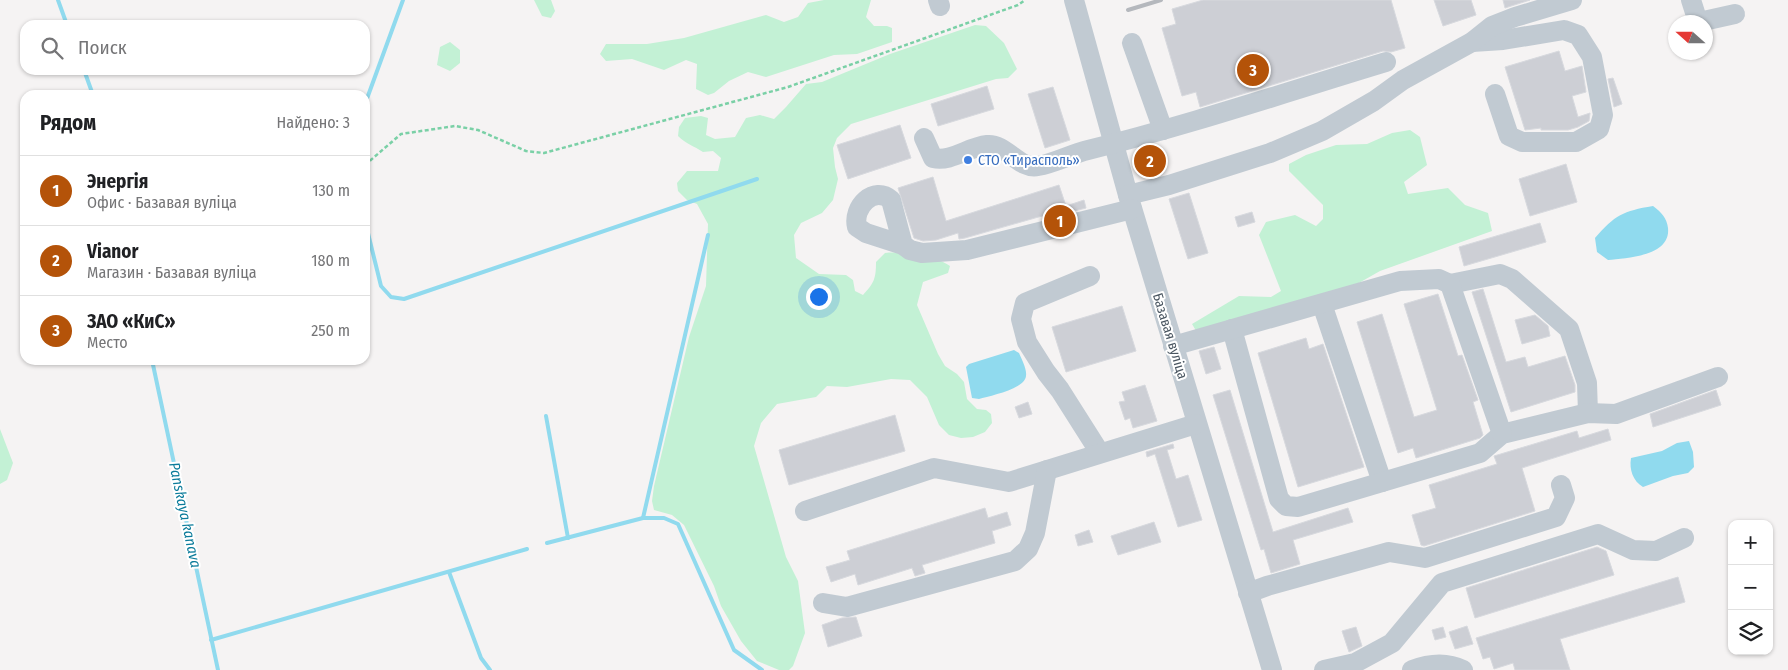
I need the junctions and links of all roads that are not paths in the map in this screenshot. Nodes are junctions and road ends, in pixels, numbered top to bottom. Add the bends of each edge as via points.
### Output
1 (1074, 0) edge
2 (1572, 0) edge
3 (1691, 0) edge
4 (1734, 14) dead end
5 (1696, 15) edge
6 (1713, 19) edge
7 (1472, 42) junction
8 (1132, 43) dead end
9 (1386, 62) dead end
10 (1495, 94) dead end
11 (1163, 130) junction
12 (924, 138) dead end
13 (1113, 144) junction
14 (1130, 202) junction
15 (903, 245) dead end
16 (1090, 276) dead end
17 (1450, 284) junction
18 (1322, 304) junction
19 (1232, 330) junction
20 (1173, 346) junction
21 (1718, 377) dead end
22 (1588, 413) junction
23 (1196, 424) junction
24 (1502, 434) junction
25 (1100, 453) junction
26 (1047, 470) junction
27 (1382, 482) junction
28 (1561, 485) dead end
29 (805, 511) dead end
30 (1684, 538) dead end
31 (1248, 593) junction
32 (823, 603) dead end
33 (1272, 670) edge
34 (1324, 670) edge
35 (1412, 670) edge
36 (1463, 670) edge

1 - 13 street, Базавая вуліца
2 - 7 street via 1492,26
3 - 5 street
4 - 6 street
7 - 10 street via 1564,30 1578,35 1592,56 1603,115 1598,129 1576,142 1522,142 1509,136
7 - 14 street via 1322,130 1270,153 1168,186
8 - 11 street
9 - 11 street
11 - 13 street
12 - 13 street via 933,158 942,159 987,145 996,146 1029,167
13 - 14 street, Базавая вуліца
14 - 15 street via 967,250 922,253
14 - 20 street, Базавая вуліца
16 - 25 street via 1025,303 1021,319 1026,342
17 - 18 street via 1438,279 1400,281
17 - 22 street via 1500,274 1512,279 1569,330 1587,383
17 - 24 street
18 - 19 street
18 - 27 street
19 - 20 street
19 - 27 street via 1279,498 1286,506 1298,508
20 - 23 street, Базавая вуліца
21 - 22 street via 1616,414
22 - 24 street
23 - 25 street
23 - 31 street, Базавая вуліца
24 - 27 street via 1480,453
25 - 26 street
26 - 29 street via 1009,482 934,468
26 - 32 street via 1036,533 1028,549 1014,561 847,606
28 - 31 street via 1565,498 1556,517 1425,558 1389,552
30 - 34 street via 1656,551 1634,550 1598,534 1442,583 1392,643 1355,663
31 - 33 street, Базавая вуліца
35 - 36 street via 1444,664

